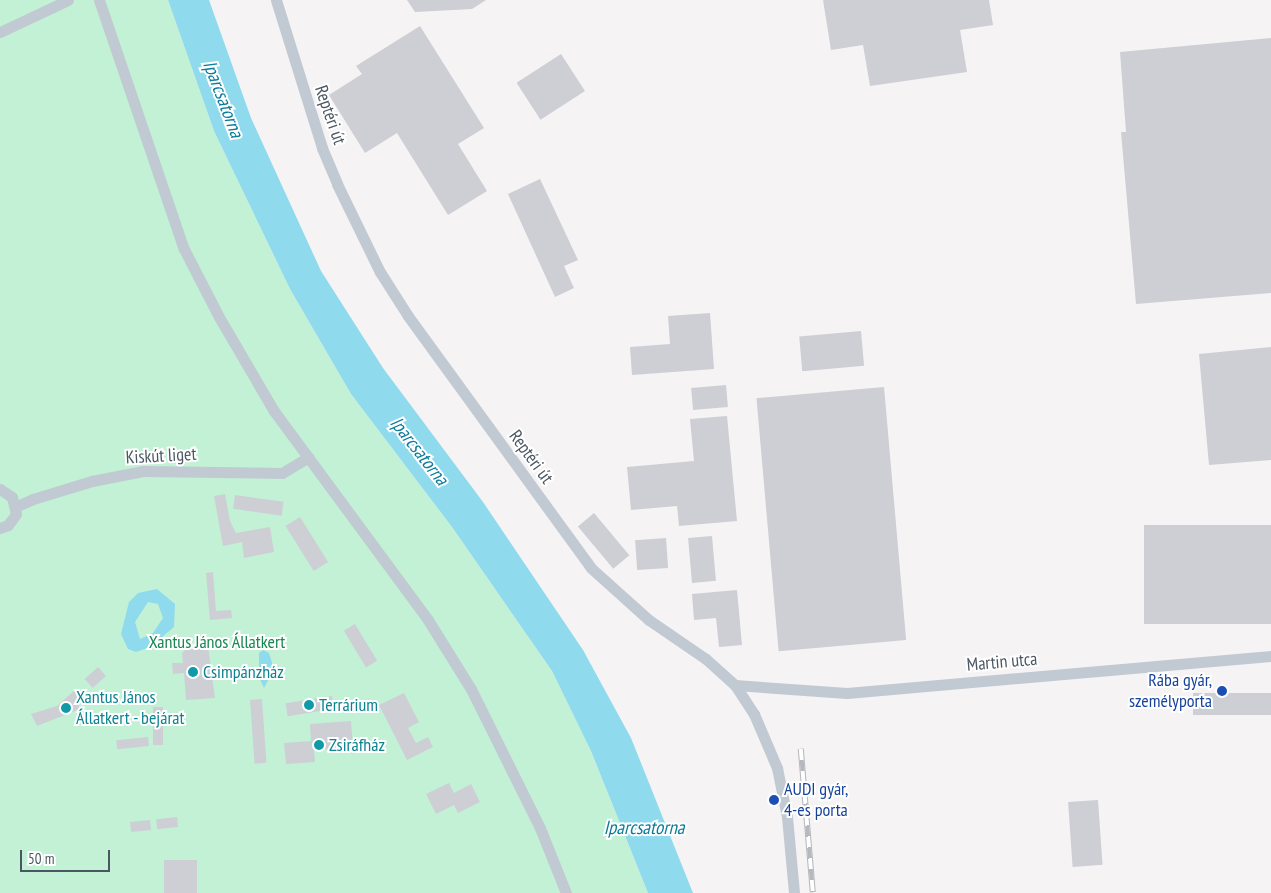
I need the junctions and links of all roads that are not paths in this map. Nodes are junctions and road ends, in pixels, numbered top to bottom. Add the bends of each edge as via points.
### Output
1 (68, 0) edge
2 (99, 0) edge
3 (276, 0) edge
4 (0, 32) edge
5 (309, 457) junction
6 (0, 489) edge
7 (15, 507) junction
8 (0, 528) edge
9 (1271, 656) edge
10 (735, 684) junction
11 (566, 893) edge
12 (794, 893) edge

1 - 4 street
2 - 5 street via 184,249 248,370
3 - 10 street, Reptéri út via 337,184 380,272 408,316 591,568 649,620 706,659
5 - 7 street, Kiskút liget via 282,473 143,471 92,481 33,498
5 - 11 street via 428,620 471,688 540,828
6 - 7 street via 12,496
7 - 8 street via 14,518
9 - 10 street, Martin utca via 847,692
10 - 12 street, Reptéri út via 754,714 777,768 787,817

